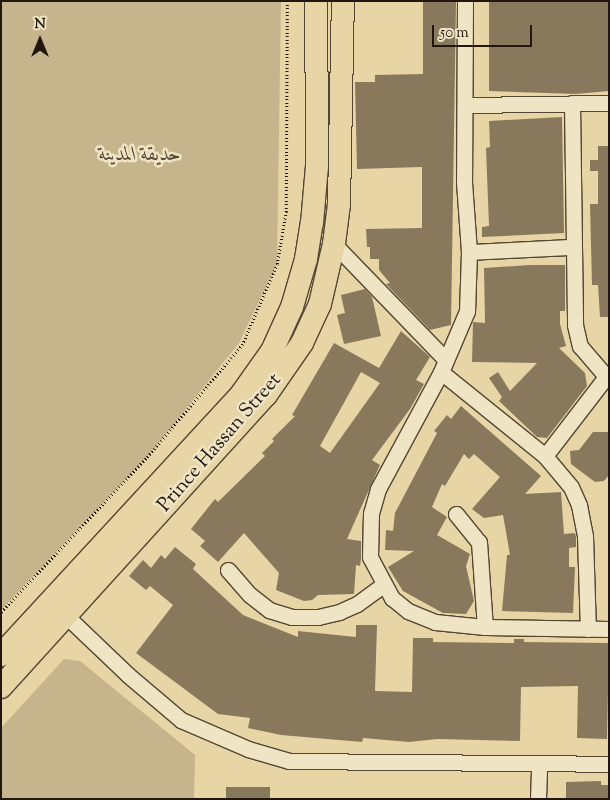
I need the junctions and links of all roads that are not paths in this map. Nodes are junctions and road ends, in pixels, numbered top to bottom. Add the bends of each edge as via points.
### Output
1 (316, 1) edge
2 (342, 1) edge
3 (465, 1) edge
4 (572, 103) junction
5 (609, 103) edge
6 (466, 105) junction
7 (334, 244) junction
8 (572, 247) junction
9 (469, 252) junction
10 (443, 365) junction
11 (607, 379) edge
12 (545, 456) junction
13 (456, 514) dead end
14 (228, 570) dead end
15 (383, 585) junction
16 (59, 609) junction
17 (485, 627) junction
18 (588, 629) junction
19 (609, 629) edge
20 (1, 655) edge
21 (1, 687) edge
22 (539, 764) junction
23 (609, 764) edge
24 (538, 799) edge

1 - 16 main road, Prince Hassan Street via 317,166 306,259 292,307 272,351 240,396
2 - 7 main road, Prince Hassan Street via 339,204
3 - 6 street
4 - 5 street
4 - 6 street
4 - 8 street
6 - 9 street via 464,182
7 - 10 street
7 - 16 main road, Prince Hassan Street via 320,304 302,343 266,395
8 - 9 street
8 - 11 street via 575,325 580,346
9 - 10 street via 467,311
10 - 12 street
10 - 15 street via 378,489 370,513 370,557
11 - 12 street
12 - 18 street via 571,487 579,505 585,536
13 - 17 street via 479,542
14 - 15 street via 250,595 269,610 292,617 318,617 338,612 357,604
15 - 17 street via 392,598 408,611 435,622
16 - 20 main road, Prince Hassan Street
16 - 21 main road, Prince Hassan Street
16 - 22 street via 128,675 182,720 248,749 289,761
17 - 18 street
18 - 19 street
22 - 23 street
22 - 24 street

